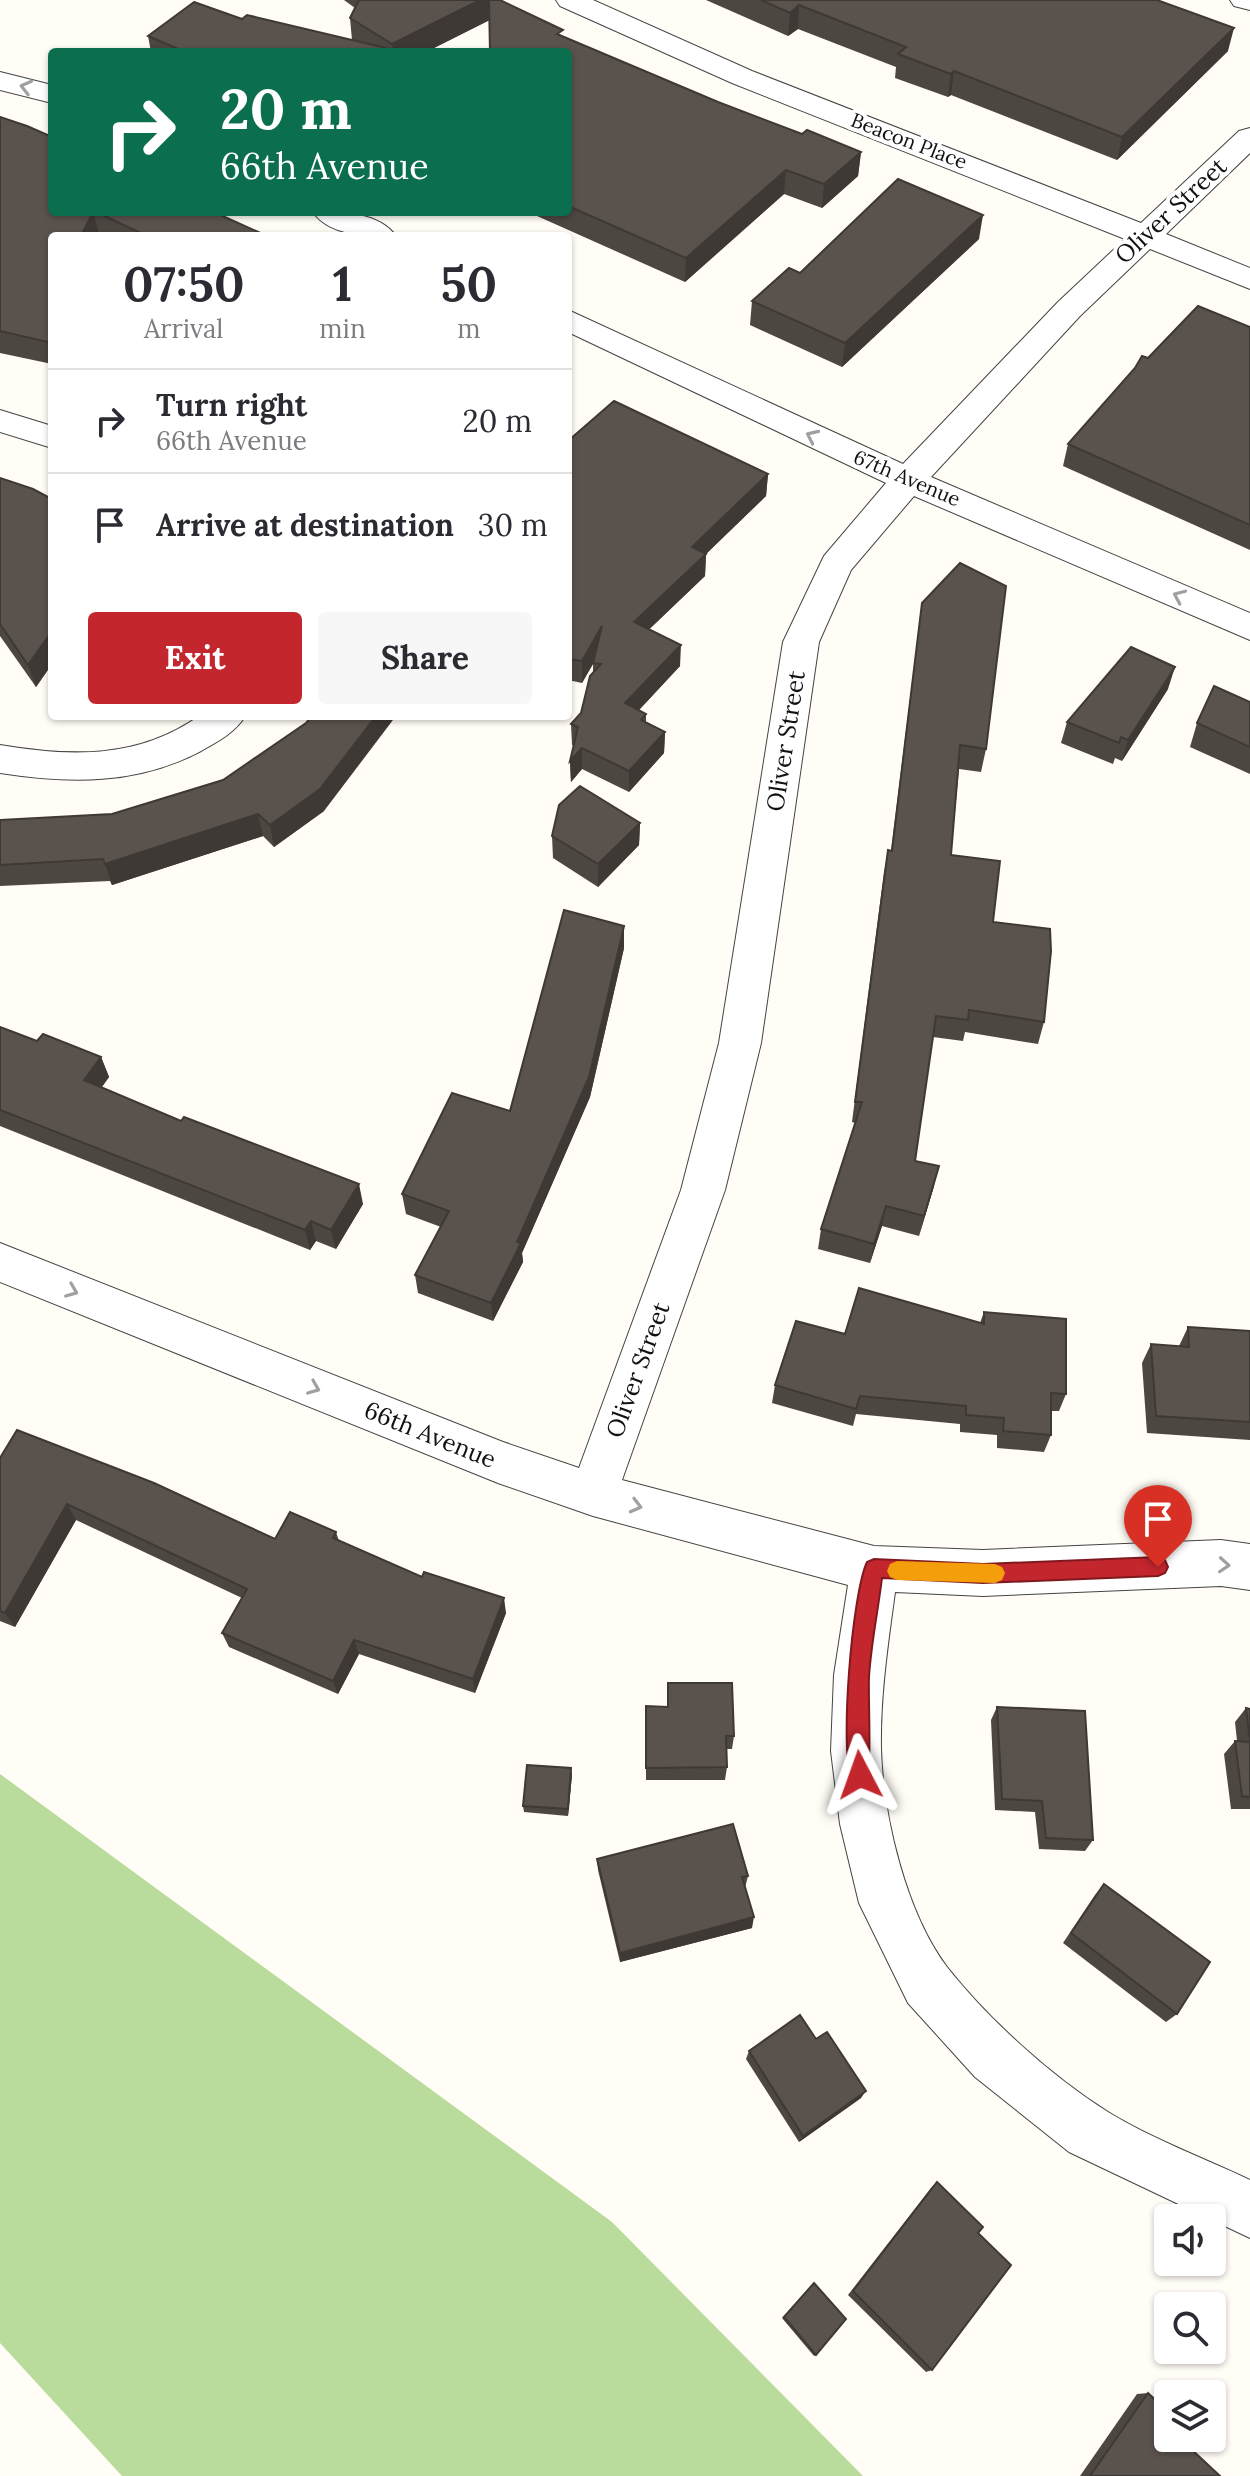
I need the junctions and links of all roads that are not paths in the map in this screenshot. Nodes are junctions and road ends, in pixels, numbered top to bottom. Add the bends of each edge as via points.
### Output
1 (570, 0) edge
2 (1244, 0) edge
3 (1250, 2) edge
4 (0, 81) edge
5 (48, 93) edge
6 (1250, 137) edge
7 (337, 216) edge
8 (371, 232) edge
9 (1142, 237) junction
10 (1250, 279) edge
11 (572, 322) edge
12 (0, 421) edge
13 (48, 436) edge
14 (908, 480) junction
15 (1250, 627) edge
16 (220, 720) edge
17 (0, 759) edge
18 (0, 1262) edge
19 (593, 1494) junction
20 (1250, 1567) edge
21 (874, 1569) junction
22 (1250, 2210) edge

1 - 9 street, Beacon Place via 742,77
2 - 3 street
5 -> 4 street
6 - 9 street, Oliver Street
7 - 8 street
9 - 10 street, Beacon Place
9 - 14 street, Oliver Street
14 -> 11 street, 67th Avenue
12 - 13 street
15 -> 14 street, 67th Avenue
14 - 19 street, Oliver Street via 836,565 801,642 737,1057 703,1190
16 - 17 street via 181,746 115,768
18 -> 19 street, 66th Avenue via 498,1462
19 -> 21 street, 66th Avenue
21 -> 20 street, 66th Avenue via 983,1573 1221,1563
21 - 22 street via 859,1675 856,1751 885,1903 927,1984 994,2058 1089,2132

